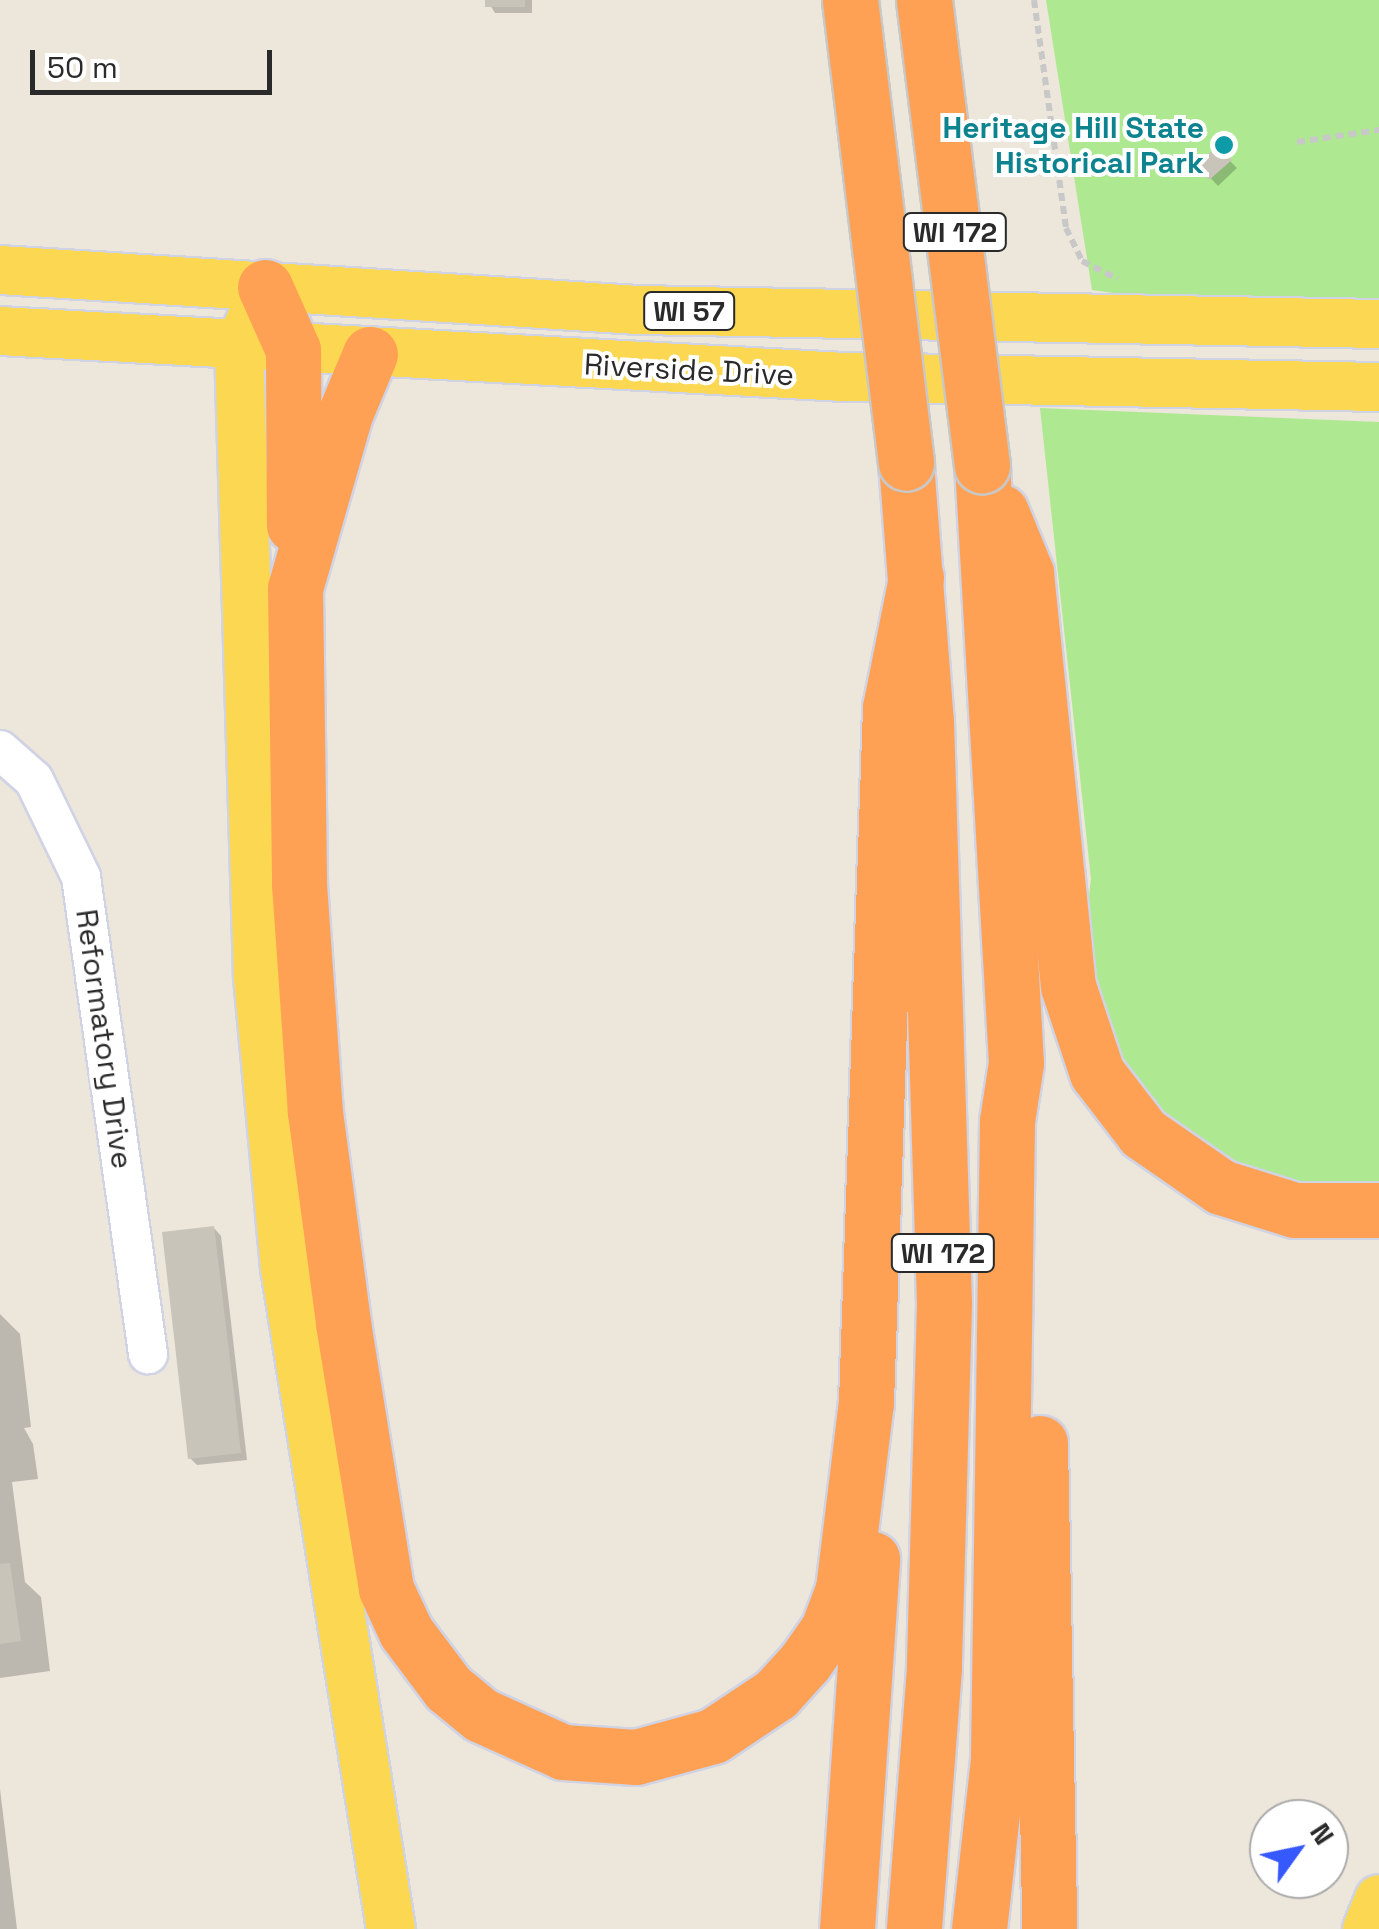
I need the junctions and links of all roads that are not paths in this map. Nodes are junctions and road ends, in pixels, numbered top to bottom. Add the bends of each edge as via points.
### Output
1 (850, 0) edge
2 (924, 0) edge
3 (0, 270) edge
4 (264, 287) junction
5 (1379, 324) edge
6 (0, 331) edge
7 (239, 346) junction
8 (293, 350) junction
9 (370, 354) junction
10 (1379, 387) edge
11 (982, 465) junction
12 (916, 578) junction
13 (295, 588) junction
14 (0, 750) edge
15 (1016, 1063) junction
16 (1379, 1210) edge
17 (148, 1354) dead end
18 (866, 1402) junction
19 (1379, 1899) edge
20 (391, 1929) edge
21 (847, 1929) edge
22 (914, 1929) edge
23 (979, 1929) edge
24 (1049, 1929) edge
25 (1367, 1929) edge

1 - 12 highway, WI 172, bridge
2 - 11 highway, WI 172, bridge
3 - 4 main road, Riverside Drive / WI 57
4 - 5 main road, Riverside Drive / WI 57 via 638,310
4 - 7 main road
4 - 8 highway
6 - 7 main road, Riverside Drive / WI 57
7 - 8 main road, Riverside Drive / WI 57
7 - 20 main road via 250,830 270,1128 307,1416
8 - 9 main road, Riverside Drive / WI 57
8 - 13 highway
9 - 10 main road, Riverside Drive / WI 57 via 845,377
9 - 13 highway via 344,414
11 - 15 highway, WI 172
11 - 16 highway via 1026,573 1068,986 1096,1074 1143,1133 1221,1187 1295,1210
12 - 18 highway via 890,708
12 - 22 highway, WI 172 via 944,1304 934,1668
13 - 18 highway via 298,884 315,1112 380,1557 394,1608 423,1660 480,1714 563,1752 636,1757 714,1736 776,1694 828,1629 843,1589
14 - 17 street, Reformatory Drive via 34,780 81,876
15 - 23 highway, WI 172 via 1008,1121 998,1759
15 - 24 highway via 1034,1125
18 - 21 highway via 875,1494
19 - 25 main road

